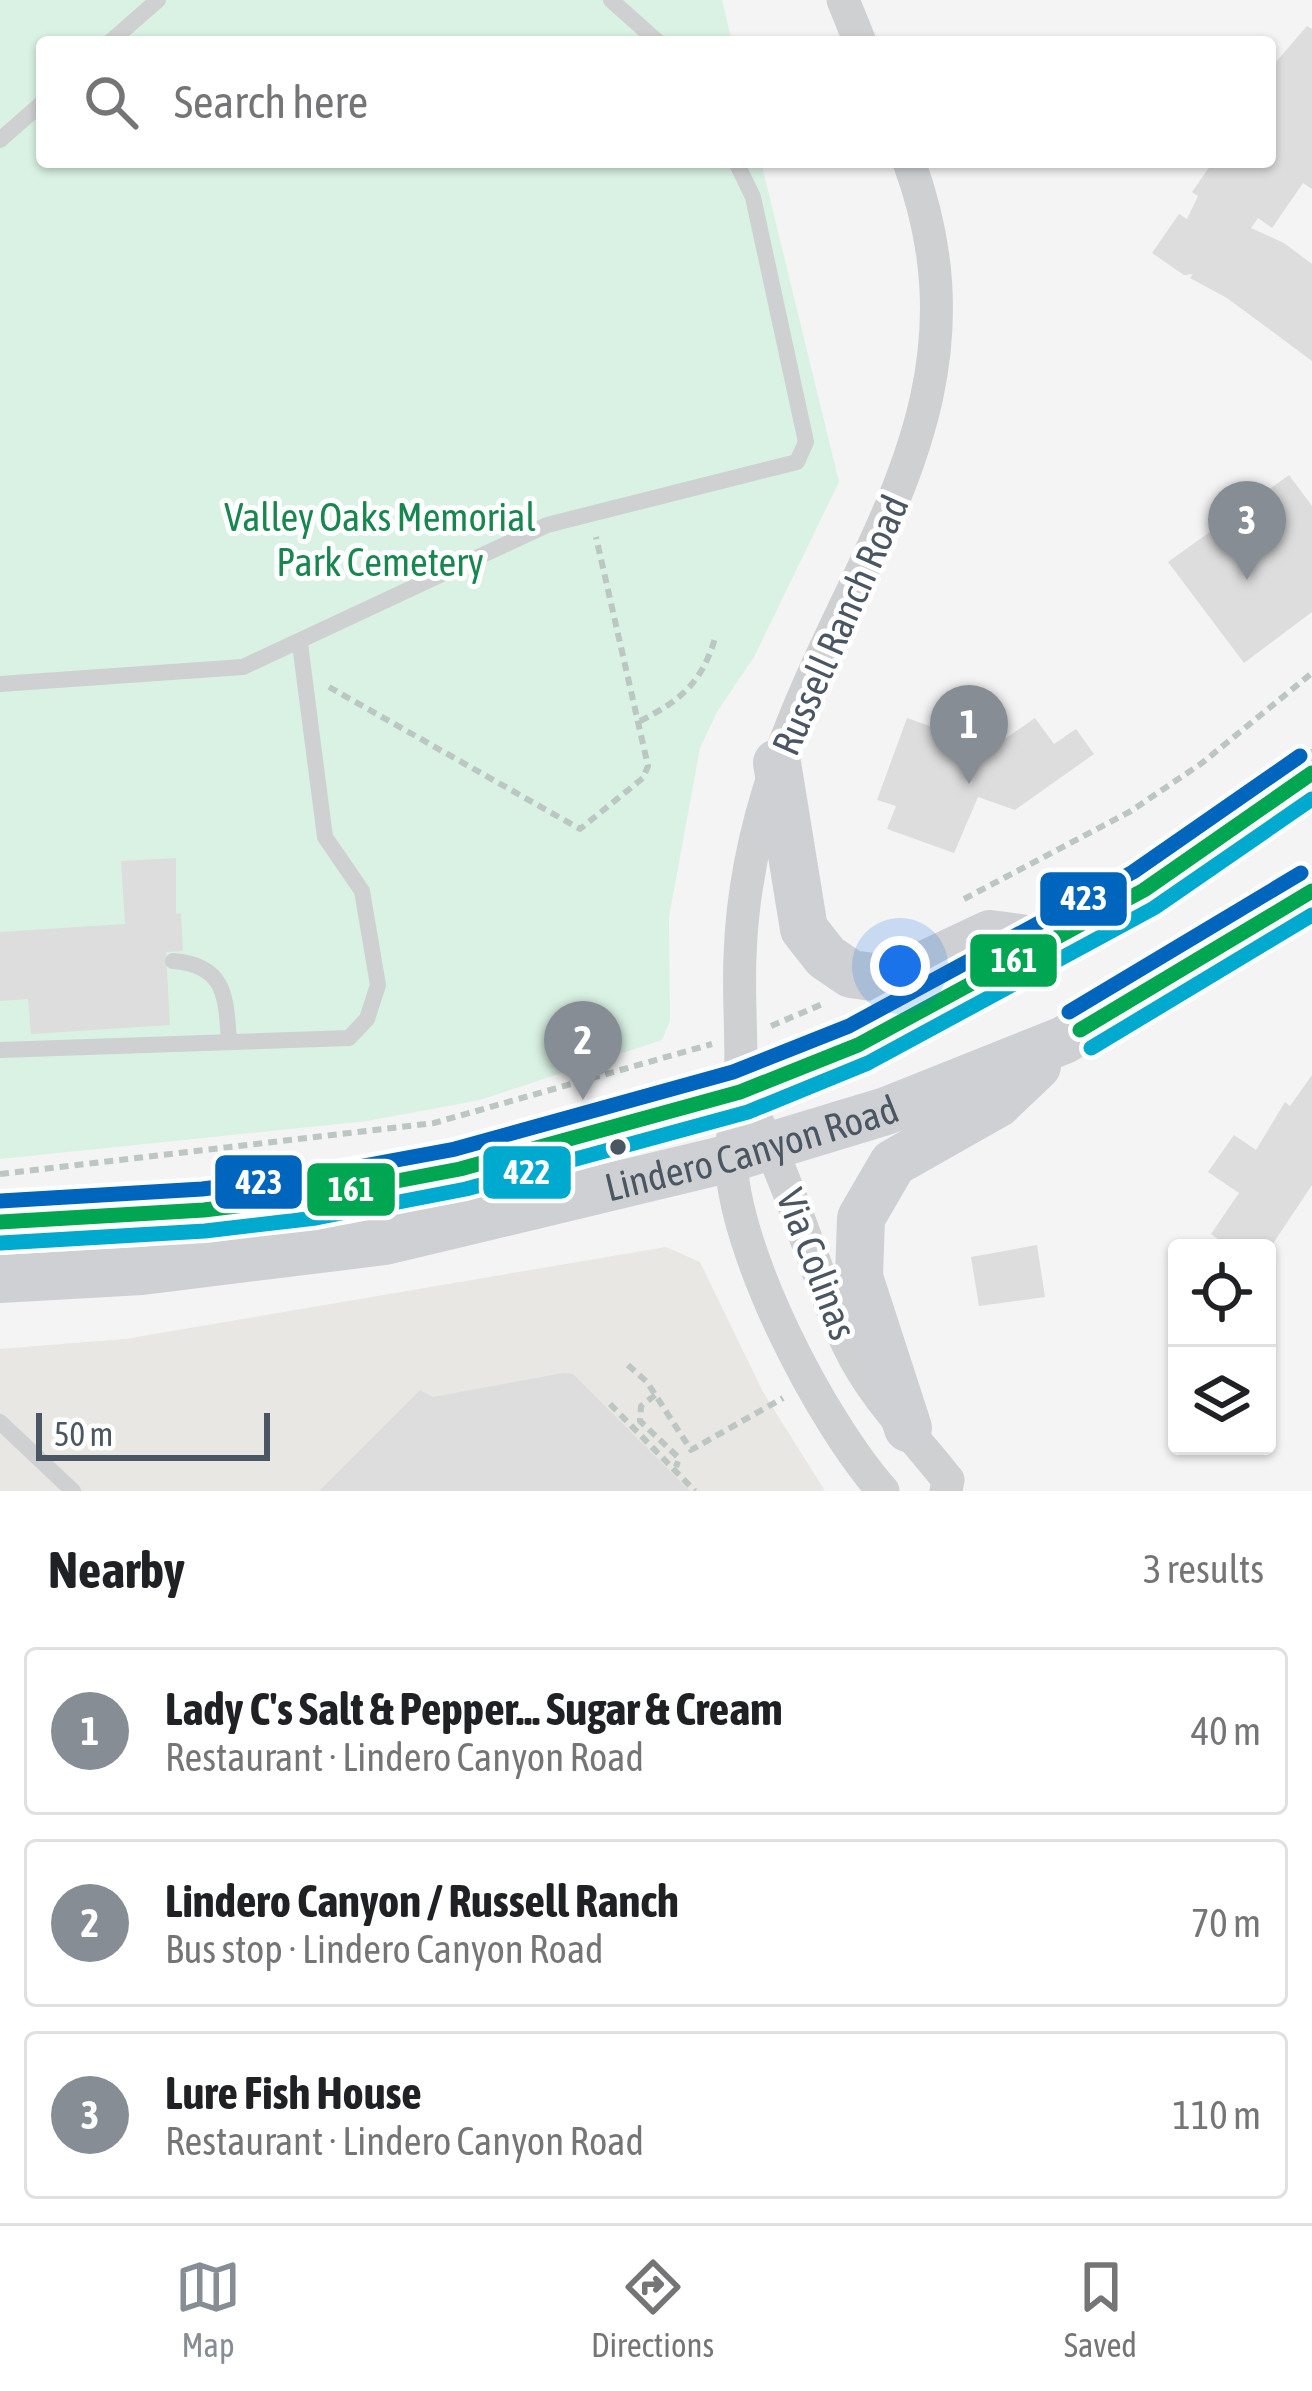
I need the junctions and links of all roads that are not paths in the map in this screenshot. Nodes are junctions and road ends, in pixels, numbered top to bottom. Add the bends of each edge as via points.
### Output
1 (158, 0) edge
2 (611, 0) edge
3 (843, 0) edge
4 (117, 36) edge
5 (651, 36) edge
6 (858, 36) edge
7 (36, 108) edge
8 (0, 140) edge
9 (739, 168) edge
10 (911, 168) edge
11 (300, 644) junction
12 (0, 684) edge
13 (777, 763) junction
14 (1312, 773) edge
15 (1312, 891) edge
16 (1049, 942) junction
17 (173, 962) dead end
18 (1064, 1040) junction
19 (229, 1042) junction
20 (0, 1050) edge
21 (740, 1092) junction
22 (752, 1150) junction
23 (0, 1222) edge
24 (0, 1279) edge
25 (0, 1422) edge
26 (908, 1428) junction
27 (73, 1491) edge
28 (883, 1491) edge
29 (946, 1491) edge

1 - 4 lane
2 - 5 lane
3 - 6 street
7 - 8 lane
9 - 11 lane via 753,196 806,442 796,462 547,525 395,591
10 - 13 street, Russell Ranch Road via 935,259 931,387 903,488
11 - 12 lane via 243,667
11 - 19 lane via 325,837 362,891 378,985 367,1019 349,1038
13 - 16 main road via 804,928 851,974 908,973 991,934
13 - 21 street, Russell Ranch Road via 746,883
14 - 16 main road, Lindero Canyon Road via 1144,890
15 - 18 main road, Lindero Canyon Road
16 - 21 main road, Lindero Canyon Road via 858,1045
17 - 19 lane via 214,973 226,993
18 - 22 main road, Lindero Canyon Road via 886,1111
18 - 26 main road via 997,1104 893,1163 861,1218 859,1277
19 - 20 lane
21 - 22 street, Via Colinas
21 - 23 main road, Lindero Canyon Road via 460,1169 312,1197
22 - 24 main road, Lindero Canyon Road via 386,1240 142,1271
22 - 26 street, Via Colinas via 851,1352 888,1413
22 - 28 street, Via Colinas via 776,1318 813,1390
25 - 27 lane
26 - 29 street, Via Colinas via 948,1480

